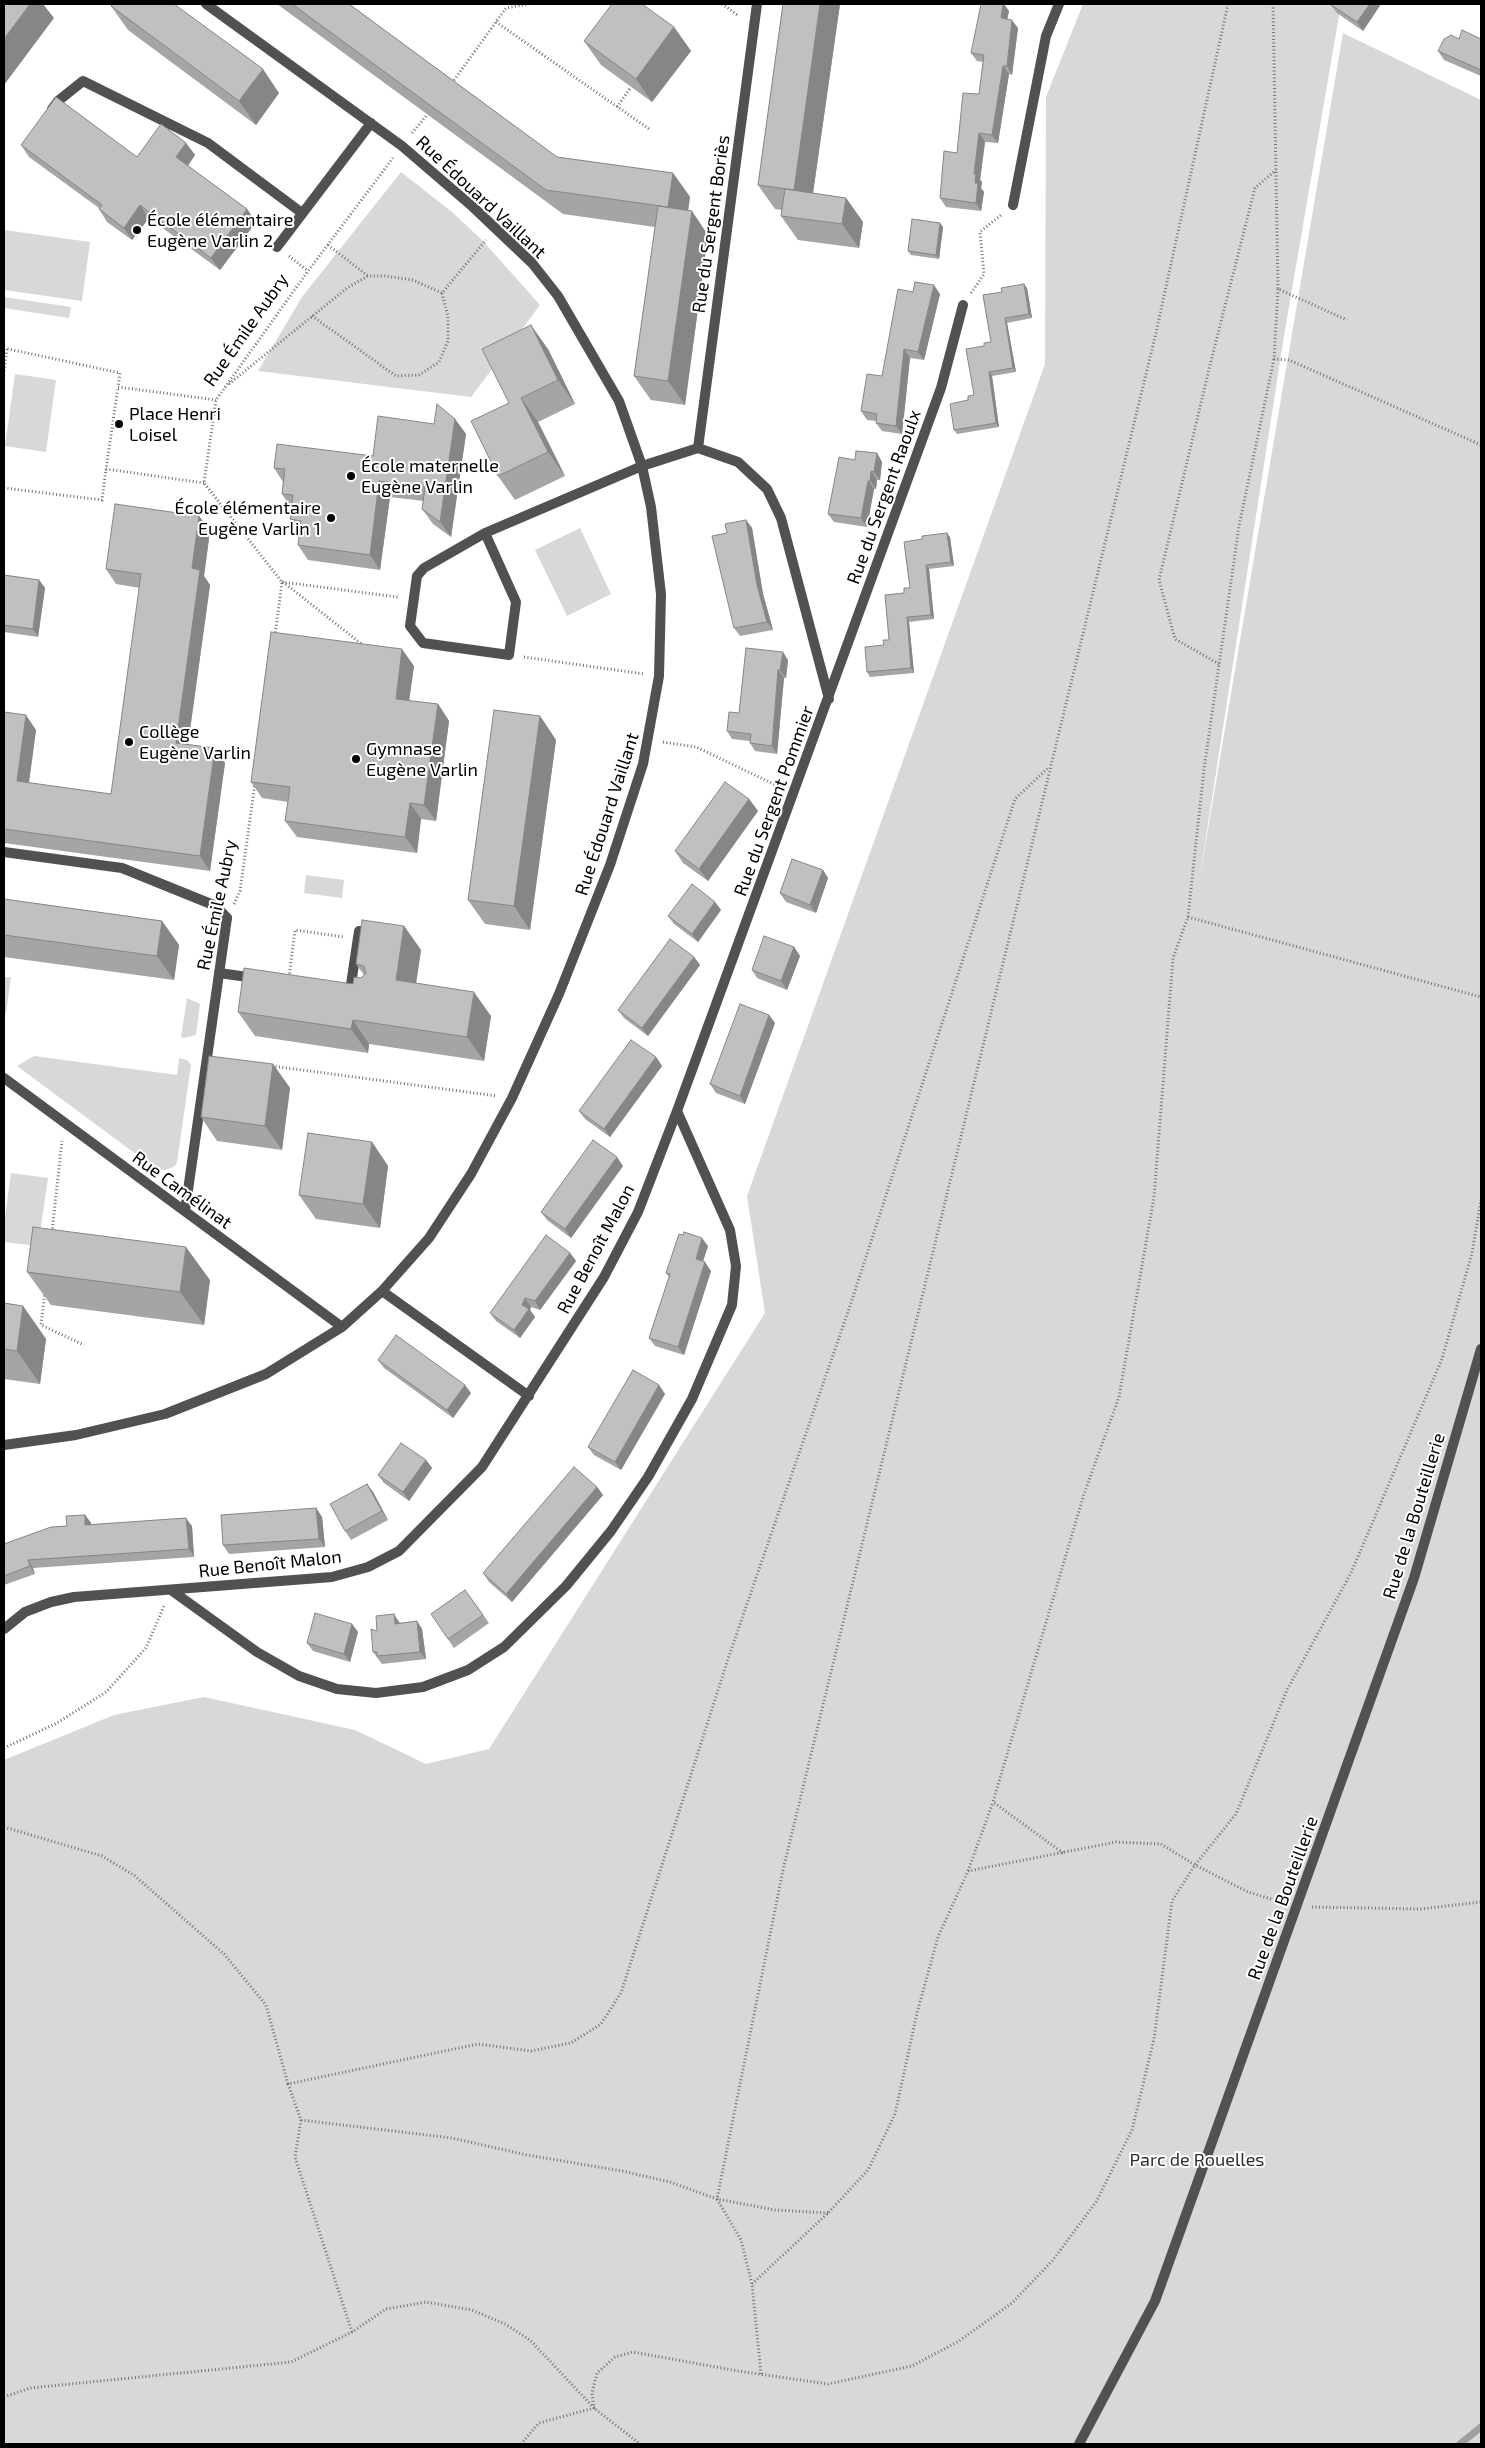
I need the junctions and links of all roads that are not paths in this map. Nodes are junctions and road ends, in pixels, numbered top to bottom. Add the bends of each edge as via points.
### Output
1 (206, 4) edge
2 (757, 4) edge
3 (1059, 4) edge
4 (48, 115) edge
5 (371, 123) junction
6 (1013, 205) road end
7 (302, 213) junction
8 (277, 246) road end
9 (963, 305) road end
10 (698, 448) junction
11 (642, 466) junction
12 (485, 533) junction
13 (828, 699) junction
14 (4, 852) edge
15 (384, 934) edge
16 (219, 973) junction
17 (288, 982) edge
18 (350, 991) edge
19 (4, 1078) edge
20 (677, 1111) junction
21 (185, 1212) junction
22 (382, 1291) junction
23 (342, 1327) junction
24 (1481, 1349) edge
25 (529, 1396) junction
26 (4, 1445) edge
27 (171, 1590) junction
28 (4, 1629) edge
29 (1079, 2444) edge

1 - 5 street, Rue Édouard Vaillant
2 - 10 street, Rue du Sergent Boriès
3 - 6 street via 1046,36
4 - 7 street via 58,101 83,81 208,143
5 - 7 street, Rue Émile Aubry
5 - 11 street, Rue Édouard Vaillant via 402,146 532,263 558,296 619,401
7 - 8 street, Rue Émile Aubry
9 - 13 street, Rue du Sergent Raoulx via 941,388
10 - 11 street
10 - 13 street, Rue du Sergent Pommier via 738,462 767,489 780,518
11 - 12 street
11 - 22 street, Rue Édouard Vaillant via 651,507 661,594 659,676 650,740 610,865 559,994 512,1098 471,1174 429,1238
12 - 12 street via 516,602 509,655 423,643 410,626 417,576 424,568
13 - 20 street, Rue du Sergent Pommier
14 - 16 street, Rue Émile Aubry via 122,868 216,906 227,918
15 - 18 street via 359,931
16 - 17 street
16 - 21 street, Rue Émile Aubry
19 - 21 street, Rue Camélinat
20 - 25 street, Rue Benoît Malon via 638,1212 604,1276
20 - 27 street via 730,1230 736,1266 732,1305 692,1398 648,1477 611,1531 566,1586 504,1647 468,1670 423,1687 376,1693 337,1689 299,1676 257,1652
21 - 23 street, Rue Camélinat
22 - 23 street, Rue Édouard Vaillant
22 - 25 street
23 - 26 street, Rue Édouard Vaillant via 266,1374 165,1414 76,1435
24 - 29 street, Rue de la Bouteillerie via 1414,1578 1155,2301
25 - 27 street, Rue Benoît Malon via 482,1467 400,1552 368,1567 332,1577
27 - 28 street, Rue Benoît Malon via 74,1597 51,1602 25,1612

